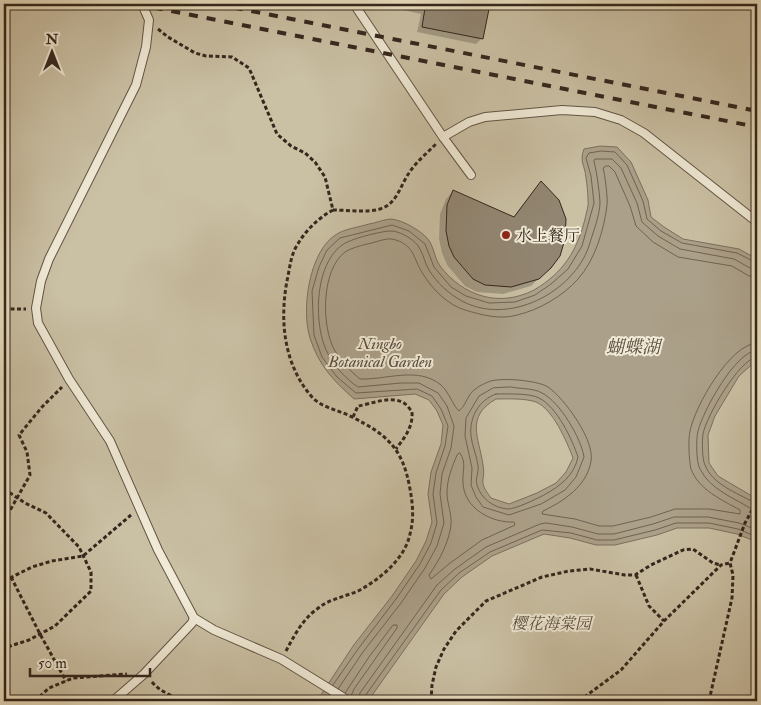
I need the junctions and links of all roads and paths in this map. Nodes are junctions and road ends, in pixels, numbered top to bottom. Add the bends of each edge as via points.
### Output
1 (142, 4) edge
2 (354, 4) edge
3 (149, 20) junction
4 (443, 137) junction
5 (471, 175) dead end
6 (333, 210) junction
7 (757, 222) edge
8 (36, 308) junction
9 (4, 309) edge
10 (69, 379) junction
11 (352, 417) junction
12 (396, 449) junction
13 (4, 489) edge
14 (18, 499) junction
15 (757, 501) edge
16 (140, 507) junction
17 (4, 521) edge
18 (83, 556) junction
19 (730, 563) junction
20 (721, 565) junction
21 (636, 575) junction
22 (11, 577) junction
23 (4, 581) edge
24 (194, 618) junction
25 (664, 621) junction
26 (40, 634) junction
27 (4, 648) edge
28 (281, 659) junction
29 (144, 674) junction
30 (66, 681) junction
31 (36, 701) edge
32 (113, 701) edge
33 (186, 701) edge
34 (349, 701) edge
35 (431, 701) edge
36 (579, 701) edge
37 (709, 701) edge

1 - 3 lane
2 - 4 lane
3 - 6 path via 168,37 195,53 232,57 249,68 277,134 305,153 325,177
3 - 8 lane via 136,85 49,259
4 - 5 lane
4 - 6 path via 409,173 397,196 386,207 378,210
4 - 7 lane via 485,117 562,110 595,112 621,120 644,133
6 - 11 path via 321,217 295,248 283,303 283,329 295,370 314,399
8 - 9 path
8 - 10 lane via 38,323
10 - 14 path via 19,434 28,452 30,475
10 - 16 lane via 110,441
11 - 12 path via 378,431
11 - 12 path via 358,406 393,400 404,403 413,418 408,433
12 - 28 path via 408,475 413,504 410,537 404,551 375,581 357,592 328,601 316,610 302,623
13 - 14 path
14 - 17 path
14 - 18 path via 46,513 79,547
15 - 19 path
16 - 18 path
16 - 24 lane via 158,550
18 - 22 path via 52,561
18 - 26 path via 92,572 91,591 55,626
19 - 20 path
19 - 37 path via 732,598
20 - 21 path via 693,549 683,550
20 - 25 path
21 - 25 path via 649,606
21 - 35 path via 590,569 569,572 542,577 486,601 456,631 444,649 436,667
22 - 23 path
22 - 26 path
24 - 28 lane
24 - 29 lane
25 - 36 path via 621,670
26 - 27 path
26 - 30 path
28 - 34 lane
29 - 30 path
29 - 32 lane
29 - 33 path via 156,687
30 - 31 path via 49,688

